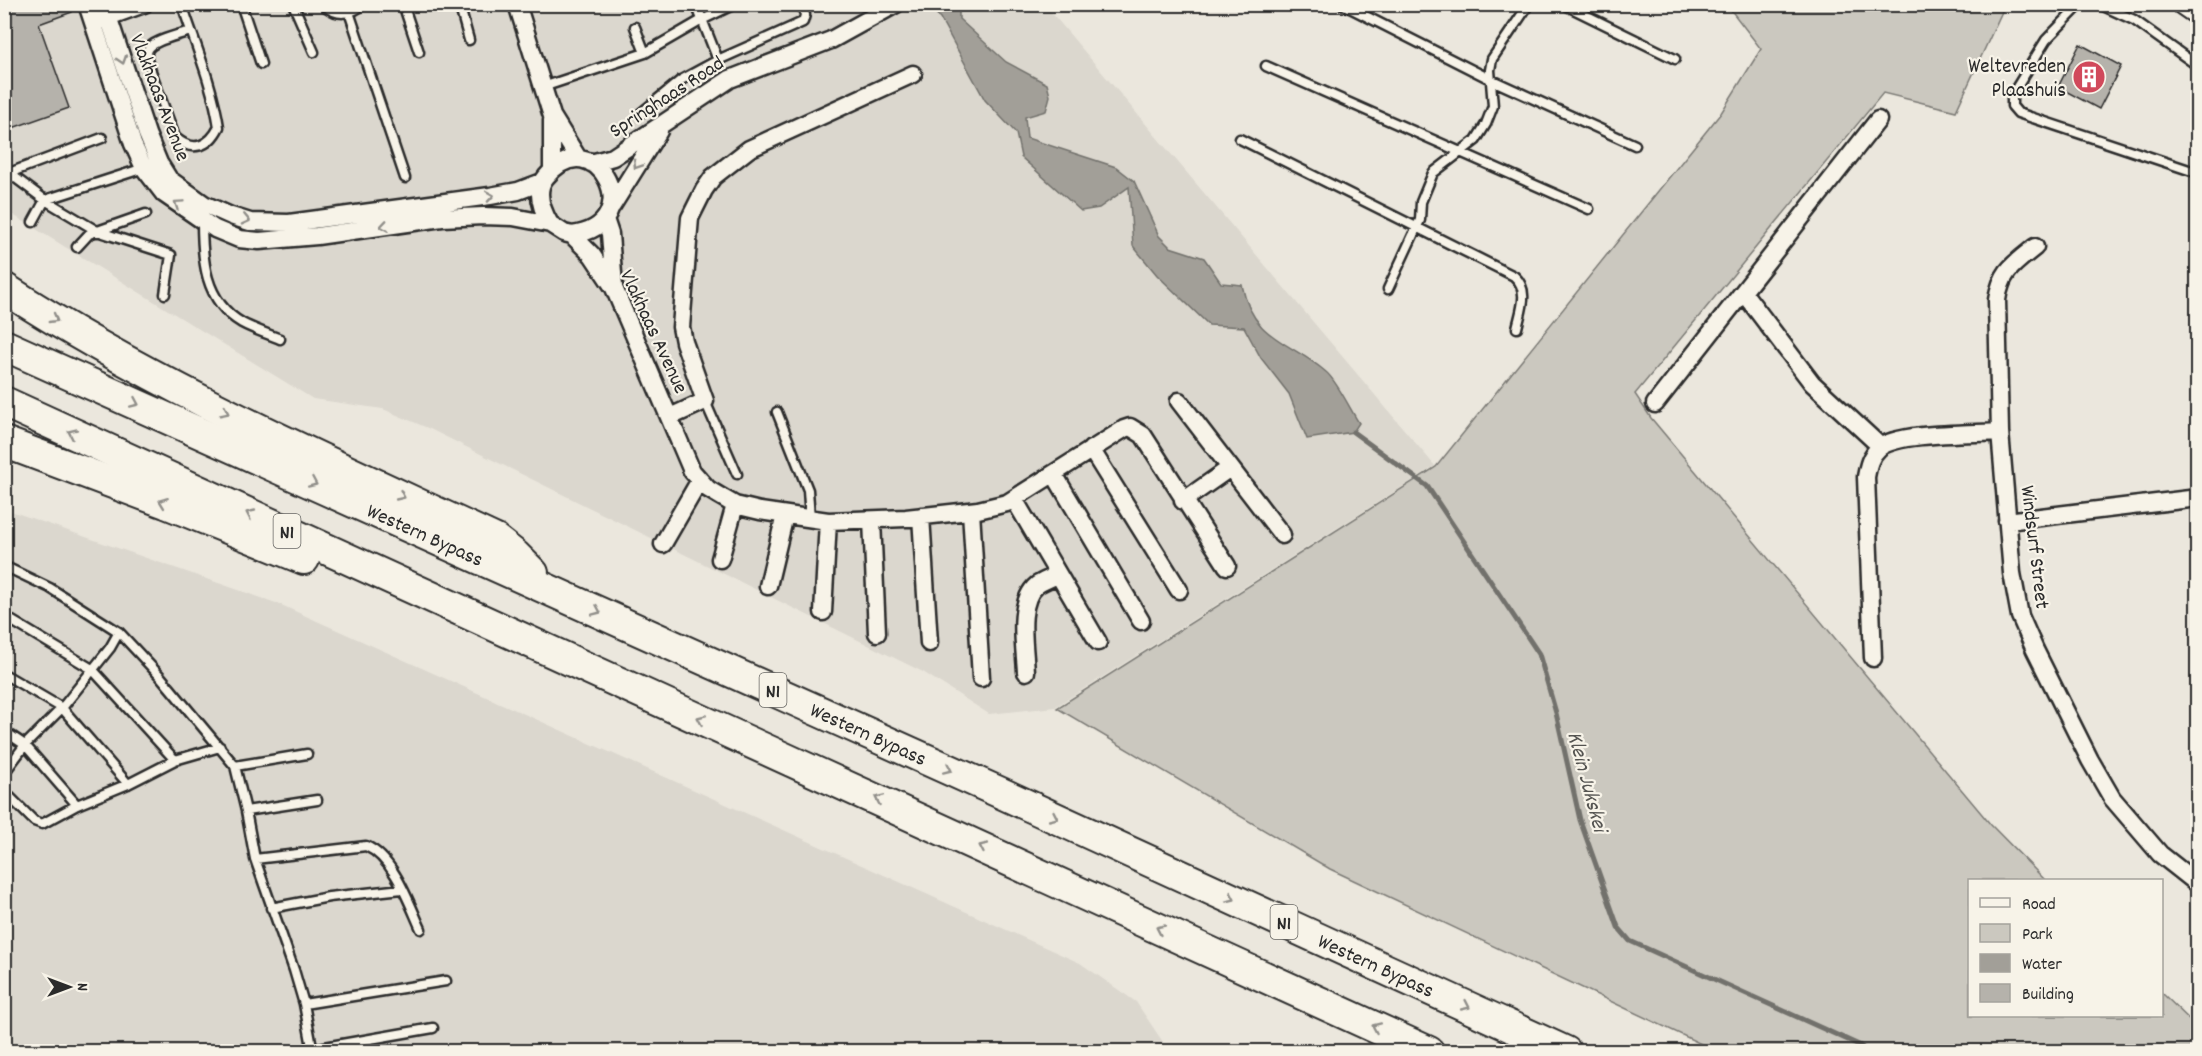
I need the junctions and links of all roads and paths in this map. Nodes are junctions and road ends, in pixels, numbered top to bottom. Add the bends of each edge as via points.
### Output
1 (87, 4) edge
2 (144, 4) edge
3 (182, 4) edge
4 (241, 4) edge
5 (293, 4) edge
6 (329, 4) edge
7 (403, 4) edge
8 (459, 4) edge
9 (518, 4) edge
10 (696, 4) edge
11 (735, 4) edge
12 (802, 4) edge
13 (896, 4) edge
14 (1342, 4) edge
15 (1529, 4) edge
16 (1563, 4) edge
17 (2081, 4) edge
18 (2099, 4) edge
19 (2182, 4) edge
20 (352, 7) edge
21 (102, 15) edge
22 (2198, 15) edge
23 (702, 20) junction
24 (635, 27) dead end
25 (191, 31) junction
26 (469, 40) dead end
27 (314, 52) dead end
28 (419, 52) dead end
29 (645, 53) junction
30 (1675, 59) dead end
31 (718, 60) junction
32 (261, 64) dead end
33 (1266, 66) dead end
34 (2198, 66) edge
35 (913, 74) dead end
36 (1492, 80) junction
37 (543, 87) junction
38 (640, 113) dead end
39 (552, 116) junction
40 (1878, 120) dead end
41 (665, 123) junction
42 (102, 138) dead end
43 (1240, 139) dead end
44 (1635, 145) dead end
45 (1460, 151) junction
46 (584, 160) junction
47 (144, 168) junction
48 (7, 172) edge
49 (2198, 173) edge
50 (547, 175) junction
51 (405, 178) dead end
52 (4, 182) edge
53 (45, 200) junction
54 (1589, 209) dead end
55 (608, 213) junction
56 (146, 214) dead end
57 (207, 214) junction
58 (33, 222) dead end
59 (550, 224) junction
60 (1417, 227) junction
61 (98, 231) junction
62 (572, 235) junction
63 (77, 247) dead end
64 (2035, 247) dead end
65 (4, 288) edge
66 (614, 288) junction
67 (1388, 289) dead end
68 (1743, 292) junction
69 (165, 294) dead end
70 (1517, 328) dead end
71 (280, 339) dead end
72 (4, 345) edge
73 (705, 401) junction
74 (1179, 401) dead end
75 (4, 402) edge
76 (1656, 404) dead end
77 (777, 412) dead end
78 (670, 417) junction
79 (2000, 432) junction
80 (4, 442) edge
81 (1880, 446) junction
82 (1091, 449) junction
83 (1230, 468) junction
84 (737, 474) dead end
85 (1054, 474) junction
86 (699, 480) junction
87 (2198, 498) edge
88 (1014, 499) junction
89 (1183, 501) junction
90 (735, 505) junction
91 (971, 511) junction
92 (785, 515) junction
93 (921, 516) junction
94 (810, 519) junction
95 (872, 520) junction
96 (828, 521) junction
97 (2007, 521) junction
98 (1282, 535) dead end
99 (663, 544) dead end
100 (720, 559) dead end
101 (4, 566) edge
102 (1227, 566) dead end
103 (1059, 574) junction
104 (768, 586) dead end
105 (544, 587) junction
106 (1179, 590) dead end
107 (823, 612) dead end
108 (4, 616) edge
109 (1141, 621) dead end
110 (119, 632) junction
111 (877, 633) dead end
112 (1098, 642) dead end
113 (929, 644) dead end
114 (1874, 658) dead end
115 (570, 660) junction
116 (92, 669) junction
117 (1026, 672) dead end
118 (4, 674) edge
119 (981, 678) dead end
120 (62, 708) junction
121 (4, 731) edge
122 (25, 745) junction
123 (220, 747) junction
124 (307, 754) dead end
125 (175, 760) junction
126 (235, 766) junction
127 (4, 773) edge
128 (128, 784) junction
129 (4, 791) edge
130 (317, 800) dead end
131 (76, 805) junction
132 (246, 811) junction
133 (255, 859) junction
134 (2198, 884) edge
135 (402, 889) junction
136 (271, 908) junction
137 (421, 929) dead end
138 (446, 981) dead end
139 (304, 1004) junction
140 (433, 1028) dead end
141 (313, 1050) edge
142 (1429, 1052) edge
143 (1566, 1052) edge

1 - 21 street, Vlakhaas Avenue
2 - 21 street
3 - 25 lane
4 - 32 lane
5 - 27 lane
6 - 20 street via 339,9
7 - 28 lane
8 - 26 lane
9 - 37 street
10 - 23 lane
11 - 23 lane
12 - 31 lane via 803,22
13 - 41 street, Springhaas Road via 831,40 730,79
14 - 36 lane
15 - 36 lane via 1492,59
16 - 30 lane
17 - 49 lane via 2046,40 2012,95 2012,106 2018,113
18 - 34 lane via 2134,20
19 - 22 street
20 - 51 lane
21 - 47 street, Vlakhaas Avenue via 133,144
21 -> 57 street, Vlakhaas Avenue via 159,163 169,179
23 - 29 lane
23 - 31 lane
24 - 29 lane
25 - 25 lane via 219,127 210,141 189,147 175,137 146,53 156,43
29 - 37 lane
31 - 38 lane via 681,80
33 - 45 lane
35 - 73 street via 749,149 713,177 704,190 690,218 681,327
36 - 44 lane
36 - 45 lane via 1493,106 1486,124 1476,140
37 - 39 street
39 - 46 street
39 - 50 street
40 - 68 street
41 - 46 street, Springhaas Road via 613,157
41 -> 55 street
42 - 48 lane
43 - 60 lane
45 - 54 lane
45 - 60 lane via 1433,172 1421,202
46 - 50 street via 564,160
46 - 55 street via 602,170 609,181 612,194
47 - 53 lane
57 -> 47 street, Vlakhaas Avenue via 164,194
48 - 52 lane
48 - 53 lane
57 -> 50 street, Vlakhaas Avenue via 278,223 499,195 518,191
50 - 59 street via 541,204
53 - 58 lane
53 - 61 lane
55 - 62 street via 596,228
55 - 66 street
56 - 61 lane
59 -> 57 street, Vlakhaas Avenue via 513,217 467,216 260,242 215,229
57 - 71 lane via 204,261 211,291 242,323
59 - 62 street, Vlakhaas Avenue
60 - 67 lane
60 - 70 lane via 1520,281 1524,298
61 - 63 lane via 89,234
61 - 69 lane via 171,255
62 - 66 street, Vlakhaas Avenue via 592,255
64 - 79 street, Windsurf Street via 2007,269 1999,286
65 -> 105 highway via 154,377 496,540
66 - 78 street, Vlakhaas Avenue
68 - 76 street
68 - 81 street via 1812,383
72 -> 105 highway, Western Bypass / N1
73 - 78 street
73 - 84 lane
74 - 83 street
115 -> 75 highway, N1
77 - 94 lane via 808,490
78 - 86 street, Vlakhaas Avenue
79 - 81 street via 1904,438
79 - 97 street, Windsurf Street
115 -> 80 highway
81 - 114 street via 1868,464 1866,477
82 - 85 street, Vlakhaas Avenue
82 - 89 street, Vlakhaas Avenue via 1124,429 1134,428 1143,435
82 - 106 street
83 - 89 street
83 - 98 street
85 - 88 street, Vlakhaas Avenue
85 - 109 street
86 - 90 street, Vlakhaas Avenue
86 - 99 street
87 - 97 street
88 - 91 street, Vlakhaas Avenue
88 - 103 street
89 - 102 street
90 - 92 street, Vlakhaas Avenue
90 - 100 street
91 - 93 street, Vlakhaas Avenue
91 - 119 street
92 - 94 street, Vlakhaas Avenue
92 - 104 street
93 - 95 street, Vlakhaas Avenue
93 - 113 street
94 - 96 street, Vlakhaas Avenue
95 - 96 street, Vlakhaas Avenue
95 - 111 street
96 - 107 street
97 - 134 street, Windsurf Street via 2020,616 2090,760 2112,798 2160,854
101 - 110 lane via 50,588
103 - 112 street
103 - 117 street via 1036,586 1026,601
105 -> 143 highway, Western Bypass / N1
108 - 116 lane
110 - 116 lane
110 - 123 lane
142 -> 115 highway, N1
116 - 120 lane
116 - 125 lane
118 - 120 lane
120 - 122 lane
120 - 128 lane
121 - 122 lane
122 - 127 lane
122 - 131 lane
123 - 125 lane
123 - 126 lane
124 - 126 lane
125 - 128 lane
126 - 132 lane
128 - 131 lane
129 - 131 lane via 39,824
130 - 132 lane
132 - 133 lane
133 - 135 lane via 363,846 386,861
133 - 136 lane
135 - 136 lane
135 - 137 lane
136 - 139 lane
138 - 139 lane
139 - 141 lane
140 - 141 lane

